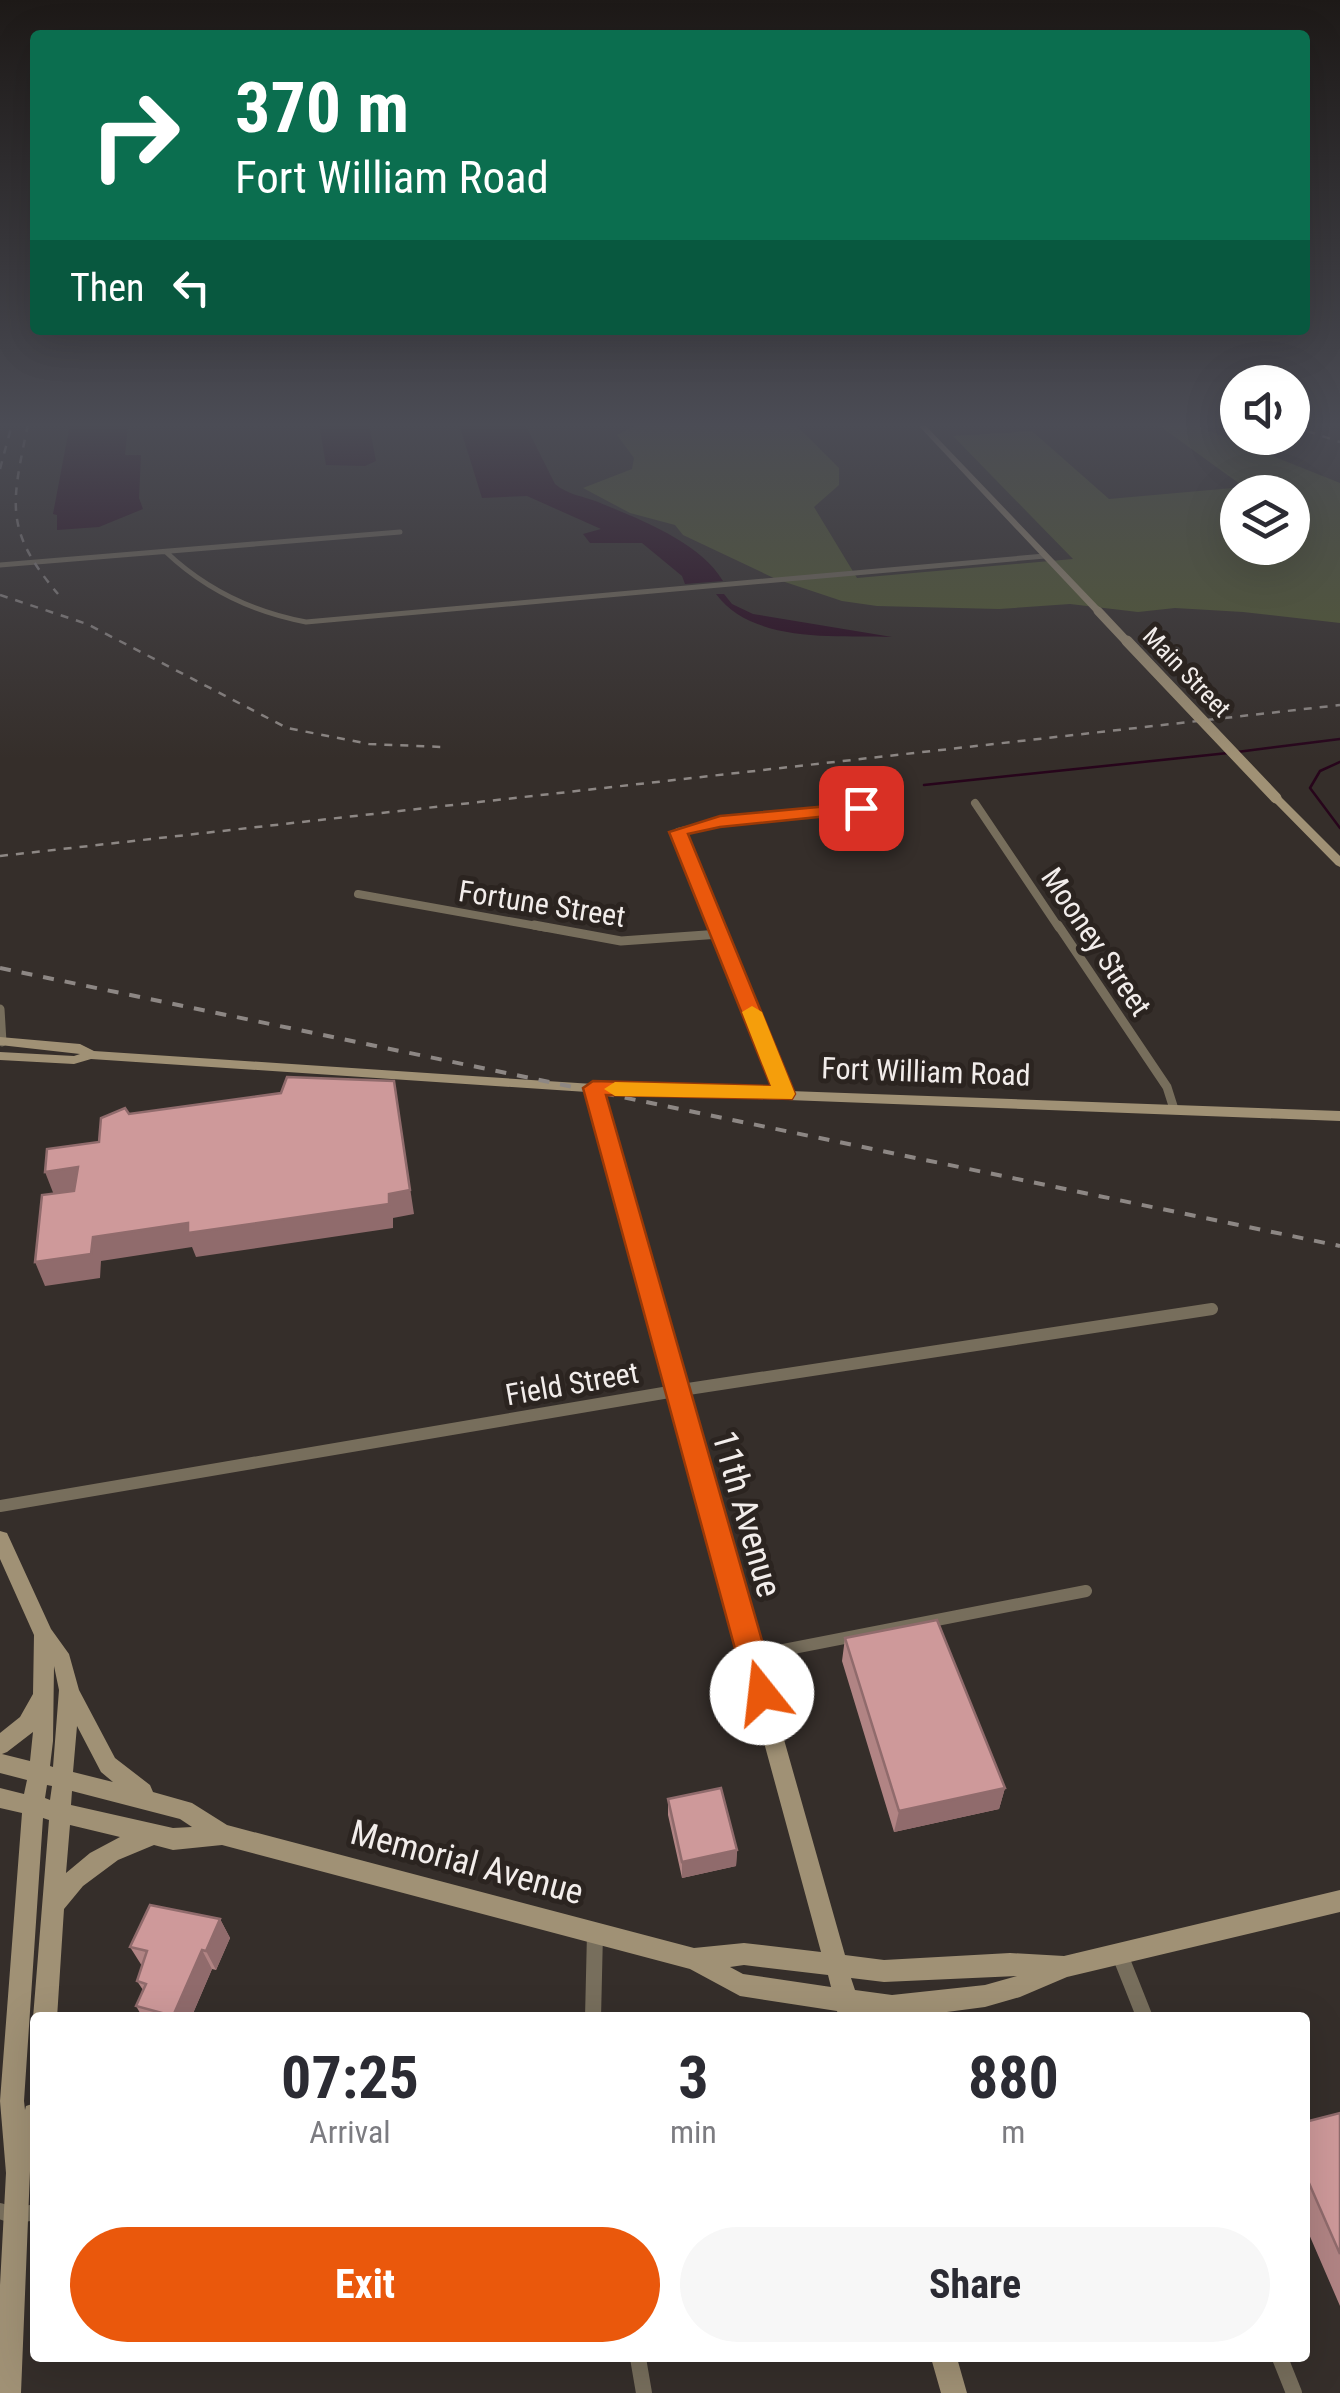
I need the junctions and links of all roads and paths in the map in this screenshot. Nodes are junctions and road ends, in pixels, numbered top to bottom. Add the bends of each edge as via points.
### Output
1 (357, 536) edge
2 (1026, 536) edge
3 (166, 552) junction
4 (1045, 556) junction
5 (0, 565) edge
6 (975, 804) dead end
7 (861, 808) dead end
8 (1340, 862) edge
9 (358, 894) dead end
10 (720, 934) junction
11 (0, 1009) edge
12 (1, 1051) edge
13 (593, 1088) junction
14 (785, 1094) junction
15 (1174, 1109) junction
16 (1340, 1116) edge
17 (1212, 1309) dead end
18 (675, 1391) junction
19 (0, 1506) edge
20 (0, 1539) edge
21 (1086, 1591) dead end
22 (44, 1635) junction
23 (752, 1656) junction
24 (46, 1690) junction
25 (69, 1690) junction
26 (0, 1746) edge
27 (0, 1763) edge
28 (37, 1772) junction
29 (64, 1779) junction
30 (0, 1798) edge
31 (164, 1804) junction
32 (32, 1806) junction
33 (61, 1813) junction
34 (222, 1834) junction
35 (155, 1835) junction
36 (1340, 1901) edge
37 (53, 1906) junction
38 (595, 1932) junction
39 (1120, 1954) junction
40 (694, 1959) junction
41 (836, 1966) junction
42 (1066, 1966) junction
43 (848, 2009) edge
44 (45, 2012) edge
45 (593, 2012) edge
46 (1143, 2012) edge
47 (30, 2132) edge
48 (18, 2173) junction
49 (17, 2213) edge
50 (639, 2362) edge
51 (945, 2362) edge
52 (1282, 2362) edge
53 (8, 2393) edge
54 (644, 2393) edge
55 (954, 2393) edge
56 (1294, 2393) edge

1 - 3 street
2 - 4 main road, Main Street
3 - 4 street via 213,588 306,622
3 - 5 street
4 - 8 main road, Main Street, bridge
6 - 15 street, Mooney Street via 1167,1087
7 - 10 street via 678,832
9 - 10 street, Fortune Street via 622,941
10 - 14 street
11 - 12 street
12 - 13 main road, Fort William Road
13 - 14 main road, Fort William Road
13 - 18 main road, 11th Avenue
14 - 15 main road, Fort William Road
15 - 16 main road, Fort William Road
17 - 18 street, Field Street
18 - 19 street, Field Street
18 - 23 main road, 11th Avenue
20 - 22 main road
21 - 23 street
22 - 24 main road
22 - 25 main road via 62,1660
23 - 41 main road, 11th Avenue
24 - 26 main road via 27,1724
24 - 28 main road
25 - 29 main road
25 - 31 main road via 108,1765
27 - 28 main road, Memorial Avenue
28 - 29 main road, Memorial Avenue
28 - 32 main road
29 - 31 main road, Memorial Avenue
29 - 33 main road
30 - 32 main road, Memorial Avenue
31 - 34 main road, Memorial Avenue
32 - 33 main road, Memorial Avenue
32 - 48 main road via 12,2102
33 - 35 main road, Memorial Avenue
33 - 37 main road
34 - 35 main road, Memorial Avenue
34 - 38 main road, Memorial Avenue
35 - 37 main road via 98,1858
36 - 39 main road, Memorial Avenue
37 - 44 main road
38 - 40 main road, Memorial Avenue
38 - 45 street
39 - 42 main road, Memorial Avenue
39 - 46 street
40 - 41 main road, Memorial Avenue via 744,1954
40 - 43 main road, Memorial Avenue via 740,1985
41 - 42 main road, Memorial Avenue
41 - 43 main road, 11th Avenue
42 - 43 main road, Memorial Avenue via 986,1996
47 - 48 main road
48 - 49 main road
49 - 53 main road
50 - 54 street
51 - 55 main road
52 - 56 street

